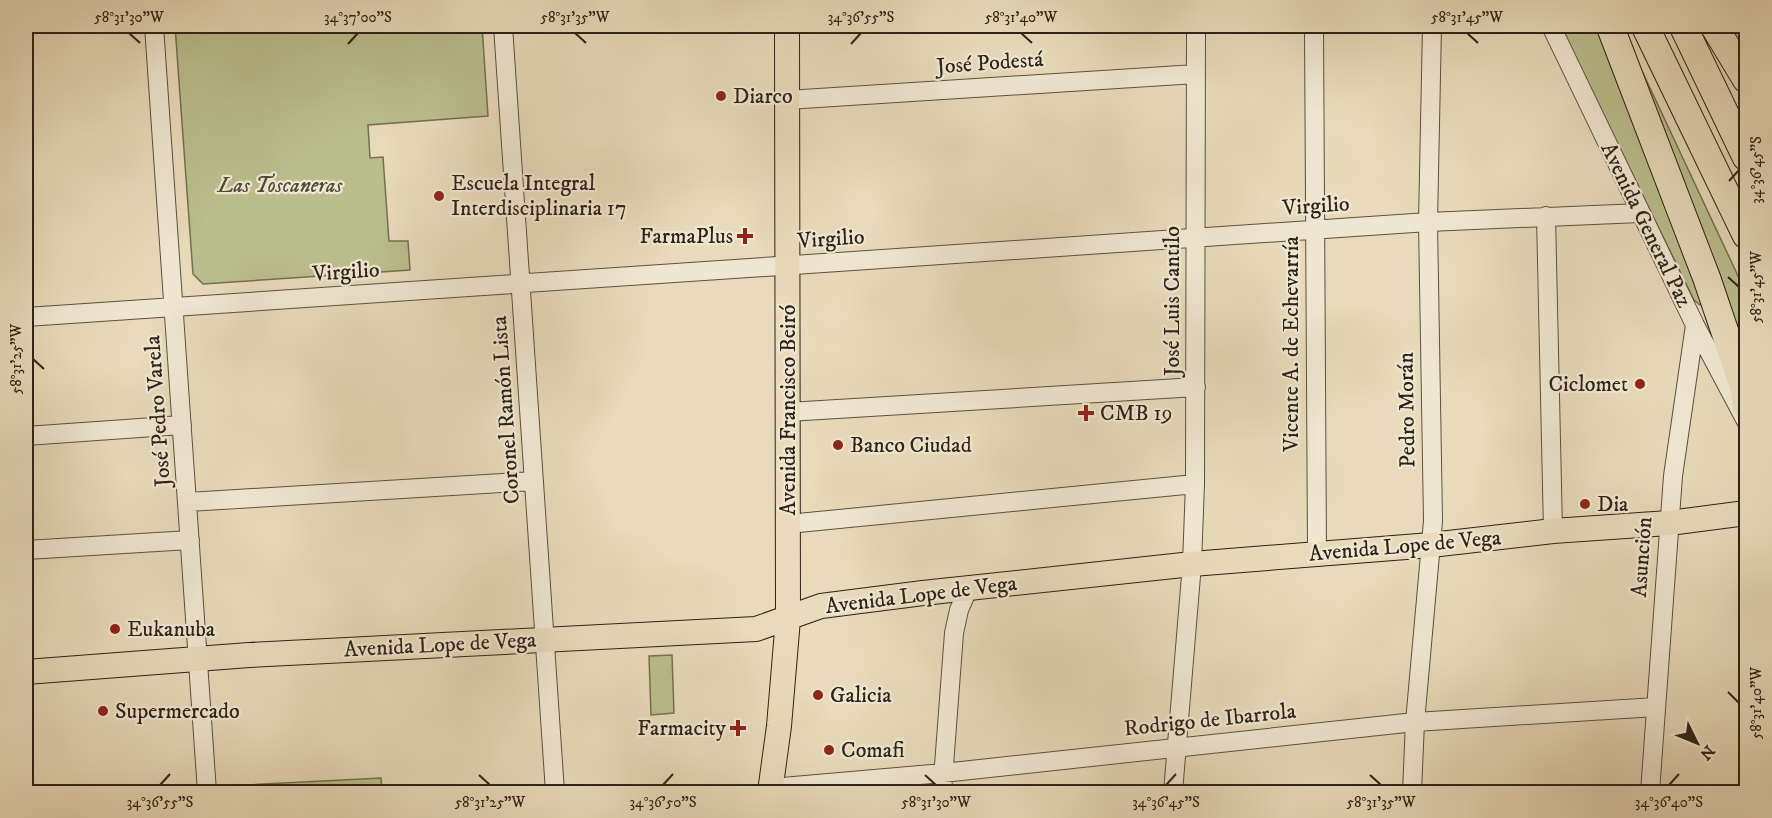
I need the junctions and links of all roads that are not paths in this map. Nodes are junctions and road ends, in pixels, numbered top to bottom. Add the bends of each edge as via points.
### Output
1 (154, 26) edge
2 (503, 26) edge
3 (787, 26) edge
4 (1196, 26) edge
5 (1314, 26) edge
6 (1432, 26) edge
7 (1551, 26) edge
8 (1610, 26) edge
9 (1646, 26) edge
10 (1683, 26) edge
11 (1714, 26) edge
12 (1196, 74) junction
13 (1746, 80) edge
14 (787, 100) junction
15 (1746, 157) edge
16 (1640, 213) junction
17 (1546, 216) junction
18 (1428, 222) junction
19 (1314, 231) junction
20 (1746, 235) edge
21 (1196, 238) junction
22 (787, 266) junction
23 (522, 283) junction
24 (174, 308) junction
25 (26, 317) edge
26 (1695, 325) junction
27 (1196, 387) junction
28 (1746, 405) edge
29 (788, 412) junction
30 (1746, 421) edge
31 (182, 425) junction
32 (26, 436) edge
33 (534, 481) junction
34 (1195, 484) junction
35 (188, 502) junction
36 (1746, 513) edge
37 (1669, 523) junction
38 (788, 524) junction
39 (1553, 531) junction
40 (190, 540) junction
41 (1431, 545) junction
42 (26, 550) edge
43 (1317, 555) junction
44 (1192, 564) junction
45 (968, 589) junction
46 (788, 619) junction
47 (546, 640) junction
48 (200, 658) junction
49 (26, 672) edge
50 (1656, 707) junction
51 (1414, 722) junction
52 (1175, 748) junction
53 (943, 772) junction
54 (770, 790) edge
55 (207, 792) edge
56 (555, 792) edge
57 (942, 792) edge
58 (1173, 792) edge
59 (1412, 792) edge
60 (1650, 792) edge

1 - 24 street, José Pedro Varela
2 - 23 street, Coronel Ramón Lista
3 - 14 main road, Avenida Francisco Beiró
4 - 12 street, José Luis Cantilo
5 - 19 street, Vicente A. de Echevarría
6 - 18 street, Pedro Morán
7 - 16 street, Avenida General Paz
8 - 28 highway via 1707,279 1744,388
9 - 20 highway
10 - 15 highway
11 - 13 highway
12 - 14 street, José Podestá
12 - 21 street, José Luis Cantilo
14 - 22 main road, Avenida Francisco Beiró
16 - 17 street, Virgilio
16 - 26 street, Avenida General Paz
17 - 18 street, Virgilio
17 - 39 street
18 - 19 street, Virgilio
18 - 41 street, Pedro Morán
19 - 21 street, Virgilio
19 - 43 street, Vicente A. de Echevarría
21 - 22 street, Virgilio
21 - 27 street, José Luis Cantilo
22 - 23 street, Virgilio
22 - 29 main road, Avenida Francisco Beiró
23 - 24 street, Virgilio
23 - 33 street, Coronel Ramón Lista
24 - 25 street, Virgilio
24 - 31 street, José Pedro Varela
26 - 30 street, Avenida General Paz
26 - 37 street, Asunción
27 - 29 street
27 - 34 street, José Luis Cantilo
29 - 38 main road, Avenida Francisco Beiró
31 - 32 street
31 - 35 street, José Pedro Varela
33 - 35 street
33 - 47 street, Coronel Ramón Lista
34 - 38 street
34 - 44 street, José Luis Cantilo
35 - 40 street, José Pedro Varela
36 - 37 main road, Avenida Lope de Vega
37 - 39 main road, Avenida Lope de Vega
37 - 50 street, Asunción
38 - 46 main road, Avenida Francisco Beiró
39 - 41 main road, Avenida Lope de Vega
40 - 42 street
40 - 48 street, José Pedro Varela
41 - 43 main road, Avenida Lope de Vega
41 - 51 street, Pedro Morán
43 - 44 main road, Avenida Lope de Vega
44 - 45 main road, Avenida Lope de Vega
44 - 52 street, José Luis Cantilo
45 - 46 main road, Avenida Lope de Vega via 821,606
45 - 53 street via 954,633
46 - 47 main road, Avenida Lope de Vega via 756,629
46 - 54 main road, Avenida Francisco Beiró
47 - 48 main road, Avenida Lope de Vega
47 - 56 street, Coronel Ramón Lista
48 - 49 main road, Avenida Lope de Vega
48 - 55 street, José Pedro Varela
50 - 51 street, Rodrigo de Ibarrola
50 - 60 street, Asunción
51 - 52 street, Rodrigo de Ibarrola
51 - 59 street, Pedro Morán
52 - 53 street, Rodrigo de Ibarrola
52 - 58 street, José Luis Cantilo
53 - 54 street, Rodrigo de Ibarrola
53 - 57 street

